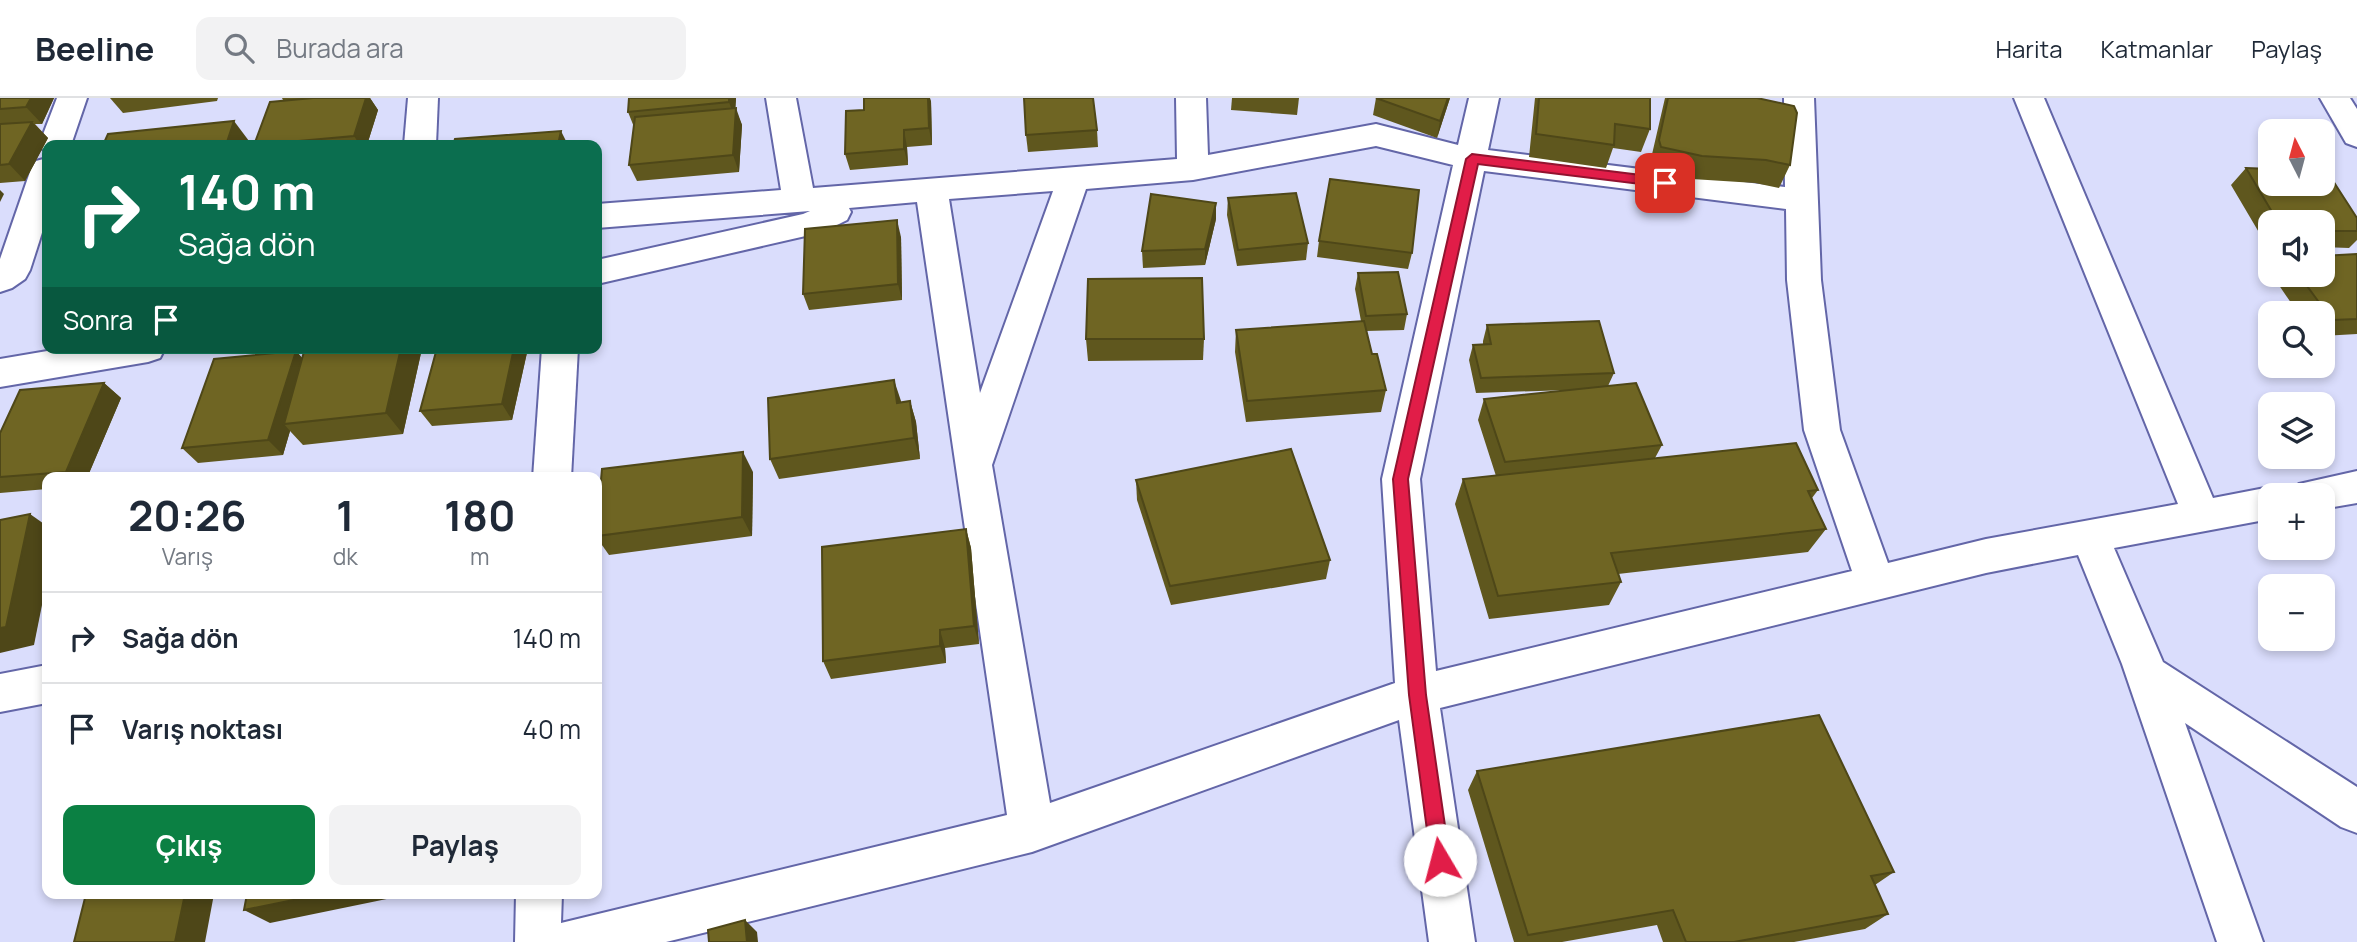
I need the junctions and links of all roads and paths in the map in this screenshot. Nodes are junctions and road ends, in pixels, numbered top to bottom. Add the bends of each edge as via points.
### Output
1 (72, 98) edge
2 (423, 98) edge
3 (781, 98) edge
4 (1191, 98) edge
5 (1484, 98) edge
6 (1799, 98) edge
7 (2029, 98) edge
8 (2335, 98) edge
9 (2357, 136) edge
10 (57, 140) edge
11 (420, 140) edge
12 (1472, 159) junction
13 (1193, 169) junction
14 (1073, 180) junction
15 (42, 181) edge
16 (932, 191) junction
17 (846, 198) junction
18 (1802, 200) junction
19 (799, 202) junction
20 (602, 216) edge
21 (42, 268) edge
22 (602, 271) edge
23 (4, 273) edge
24 (112, 354) edge
25 (560, 354) edge
26 (0, 373) edge
27 (973, 465) junction
28 (552, 472) edge
29 (2357, 487) edge
30 (2335, 491) edge
31 (2258, 505) edge
32 (2202, 516) junction
33 (2090, 537) junction
34 (1875, 583) junction
35 (2146, 674) junction
36 (42, 685) edge
37 (0, 693) edge
38 (1418, 695) junction
39 (2357, 812) edge
40 (1032, 831) junction
41 (539, 899) edge
42 (538, 942) edge
43 (571, 942) edge
44 (1452, 942) edge
45 (2240, 942) edge

1 - 10 street
2 - 11 street
3 - 19 street
4 - 13 street
5 - 12 street
6 - 18 street
7 - 32 street
8 - 9 street
12 - 13 street via 1376,135
12 - 18 street
12 - 38 street via 1401,479
13 - 14 street
14 - 16 street
14 - 27 street
15 - 23 street
16 - 17 street
16 - 27 street
17 - 19 street
17 - 22 street via 840,210 811,224
18 - 34 street via 1804,280 1822,430
19 - 20 street
21 - 23 street
24 - 26 street
25 - 28 street
27 - 40 street
29 - 30 street
31 - 32 street
32 - 33 street
33 - 34 street
33 - 35 street
34 - 38 street
35 - 39 street
35 - 45 street
36 - 37 street
38 - 40 street
38 - 44 street
40 - 43 street
41 - 42 street

